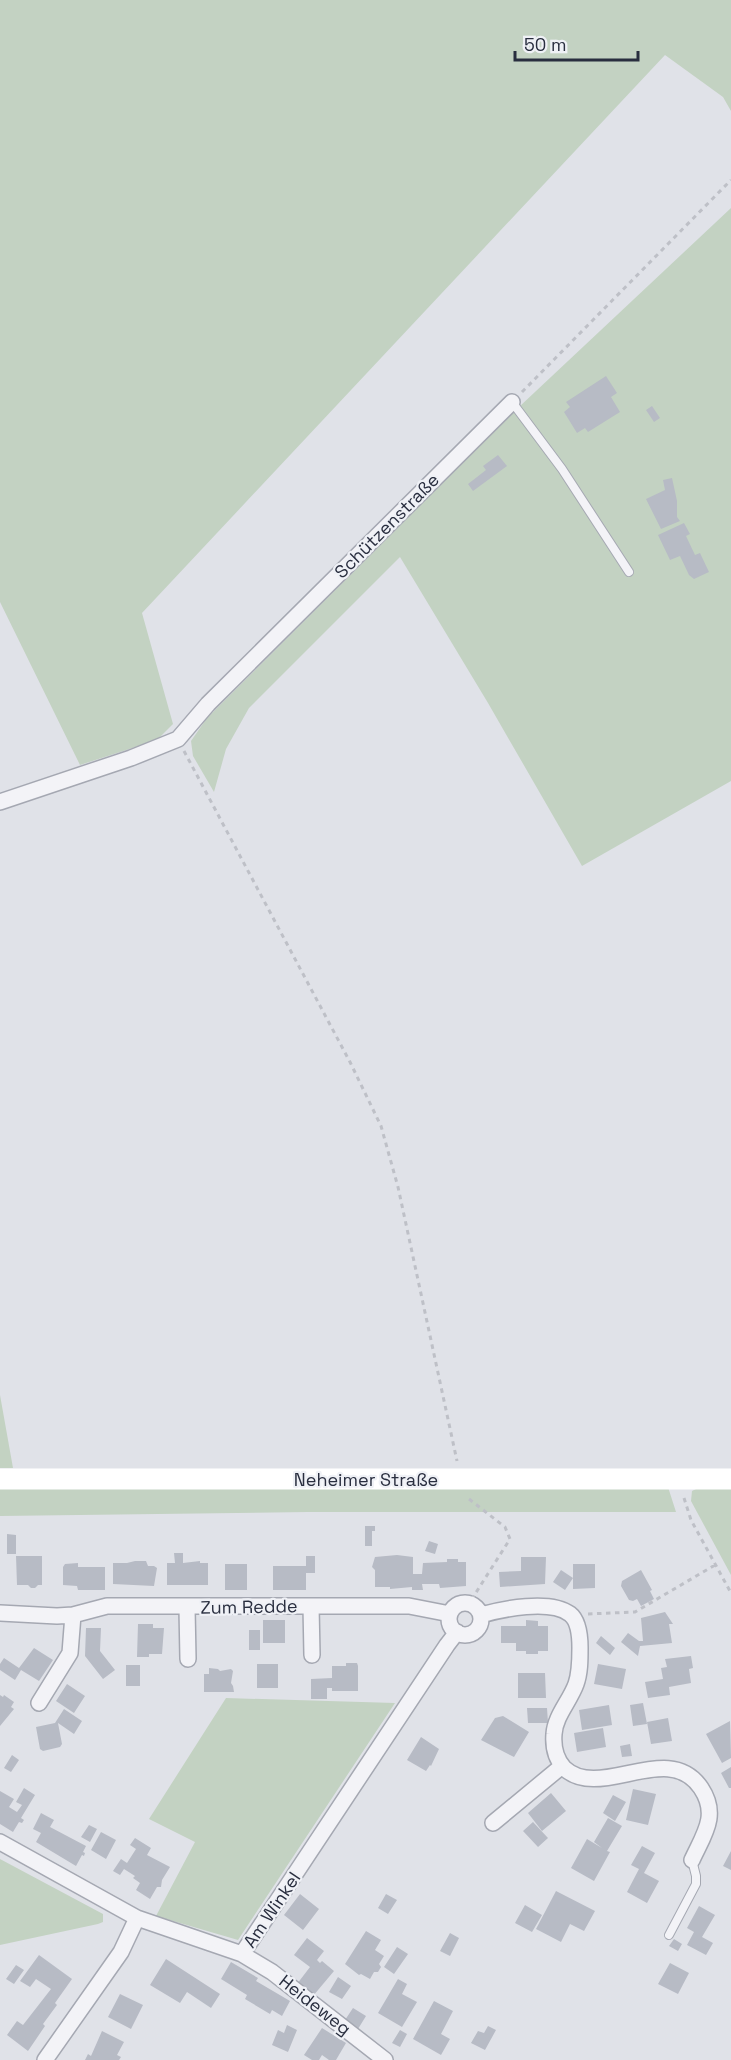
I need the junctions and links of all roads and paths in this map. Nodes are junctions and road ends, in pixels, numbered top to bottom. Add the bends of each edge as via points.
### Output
1 (731, 180) edge
2 (512, 402) junction
3 (629, 572) dead end
4 (178, 739) junction
5 (0, 802) edge
6 (0, 1479) edge
7 (679, 1479) junction
8 (731, 1479) edge
9 (462, 1480) junction
10 (715, 1565) junction
11 (731, 1593) edge
12 (469, 1604) junction
13 (311, 1606) junction
14 (187, 1608) junction
15 (0, 1613) edge
16 (450, 1614) junction
17 (73, 1615) junction
18 (481, 1615) junction
19 (572, 1616) junction
20 (457, 1632) junction
21 (312, 1655) dead end
22 (188, 1659) dead end
23 (39, 1703) dead end
24 (562, 1766) junction
25 (493, 1823) dead end
26 (0, 1842) edge
27 (692, 1860) joint
28 (137, 1918) junction
29 (669, 1935) dead end
30 (242, 1954) junction
31 (45, 2060) edge
32 (385, 2060) edge

1 - 2 path
2 - 3 lane via 562,469
2 - 4 street, Schützenstraße via 208,704
4 - 5 street, Schützenstraße
4 - 9 path via 381,1126
6 - 9 main road, Neheimer Straße
7 - 8 main road, Neheimer Straße
7 - 9 main road, Neheimer Straße
7 - 10 path via 691,1520
9 - 12 path via 468,1498 505,1527 510,1539
10 - 11 path
10 - 19 path via 635,1612
12 - 16 street via 459,1604
12 - 18 street
13 - 14 street, Zum Redde
13 - 16 street, Zum Redde via 409,1606
13 - 21 street, Zum Redde
14 - 17 street, Zum Redde via 106,1606
14 - 22 street, Zum Redde
15 - 17 street, Zum Redde
16 - 20 street via 450,1624
17 - 23 street via 70,1653
18 - 19 street via 518,1607 550,1608
18 - 20 street via 475,1632
19 - 24 street via 578,1628 580,1662 577,1681 554,1734
20 - 30 street, Am Winkel
24 - 25 street
24 - 27 street via 588,1778 657,1768 682,1772 692,1778 709,1810 709,1824
26 - 28 street
27 - 29 lane via 696,1884
28 - 30 street, Am Winkel
28 - 31 street via 121,1952
30 - 32 street, Heideweg via 272,1972

